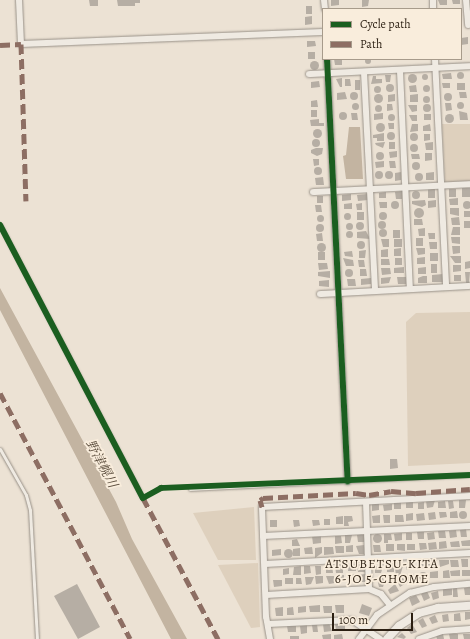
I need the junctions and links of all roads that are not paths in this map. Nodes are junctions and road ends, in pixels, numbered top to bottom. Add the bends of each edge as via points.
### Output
1 (19, 0) edge
2 (466, 0) edge
3 (469, 25) edge
4 (322, 32) edge
5 (327, 60) edge
6 (435, 60) edge
7 (470, 66) edge
8 (436, 69) junction
9 (400, 71) junction
10 (364, 72) junction
11 (309, 74) dead end
12 (328, 74) junction
13 (470, 184) edge
14 (442, 186) junction
15 (406, 187) junction
16 (370, 189) junction
17 (333, 191) junction
18 (313, 192) dead end
19 (0, 225) edge
20 (470, 286) edge
21 (446, 287) junction
22 (410, 289) junction
23 (375, 291) junction
24 (338, 292) junction
25 (320, 294) dead end
26 (0, 448) edge
27 (470, 475) edge
28 (348, 481) junction
29 (190, 489) dead end
30 (470, 496) edge
31 (143, 498) dead end
32 (366, 502) junction
33 (470, 526) edge
34 (367, 530) junction
35 (263, 536) junction
36 (470, 553) edge
37 (368, 559) junction
38 (265, 564) junction
39 (470, 584) edge
40 (369, 589) junction
41 (266, 595) junction
42 (390, 605) junction
43 (470, 606) edge
44 (268, 624) junction
45 (366, 628) junction
46 (470, 629) edge
47 (37, 639) edge
48 (270, 639) edge
49 (359, 639) edge
50 (380, 639) edge
51 (387, 639) edge
52 (419, 639) edge

1 - 4 street via 21,44
2 - 3 street
5 - 12 street
6 - 8 street
7 - 8 street
8 - 9 street
8 - 14 street
9 - 10 street
9 - 15 street
10 - 12 street
10 - 16 street
11 - 12 street
12 - 17 street
13 - 14 street
14 - 15 street
14 - 21 street
15 - 16 street
15 - 22 street
16 - 17 street
16 - 23 street
17 - 18 street
17 - 24 street
19 - 31 lane
20 - 21 street
21 - 22 street
22 - 23 street
23 - 24 street
24 - 25 street
24 - 28 street
26 - 47 lane via 26,496 30,510
27 - 28 lane
28 - 29 lane
30 - 32 street
32 - 34 street
32 - 35 street via 262,507
33 - 34 street
34 - 35 street
34 - 37 street
35 - 38 street
36 - 37 street
37 - 38 street
37 - 40 street
38 - 41 street
39 - 42 street via 422,589
40 - 41 street
40 - 42 street via 380,594
41 - 44 street
42 - 45 street
43 - 51 street via 438,608 419,613 399,626
44 - 45 street via 352,620
44 - 48 street
45 - 49 street
45 - 50 street
46 - 52 street via 442,631

